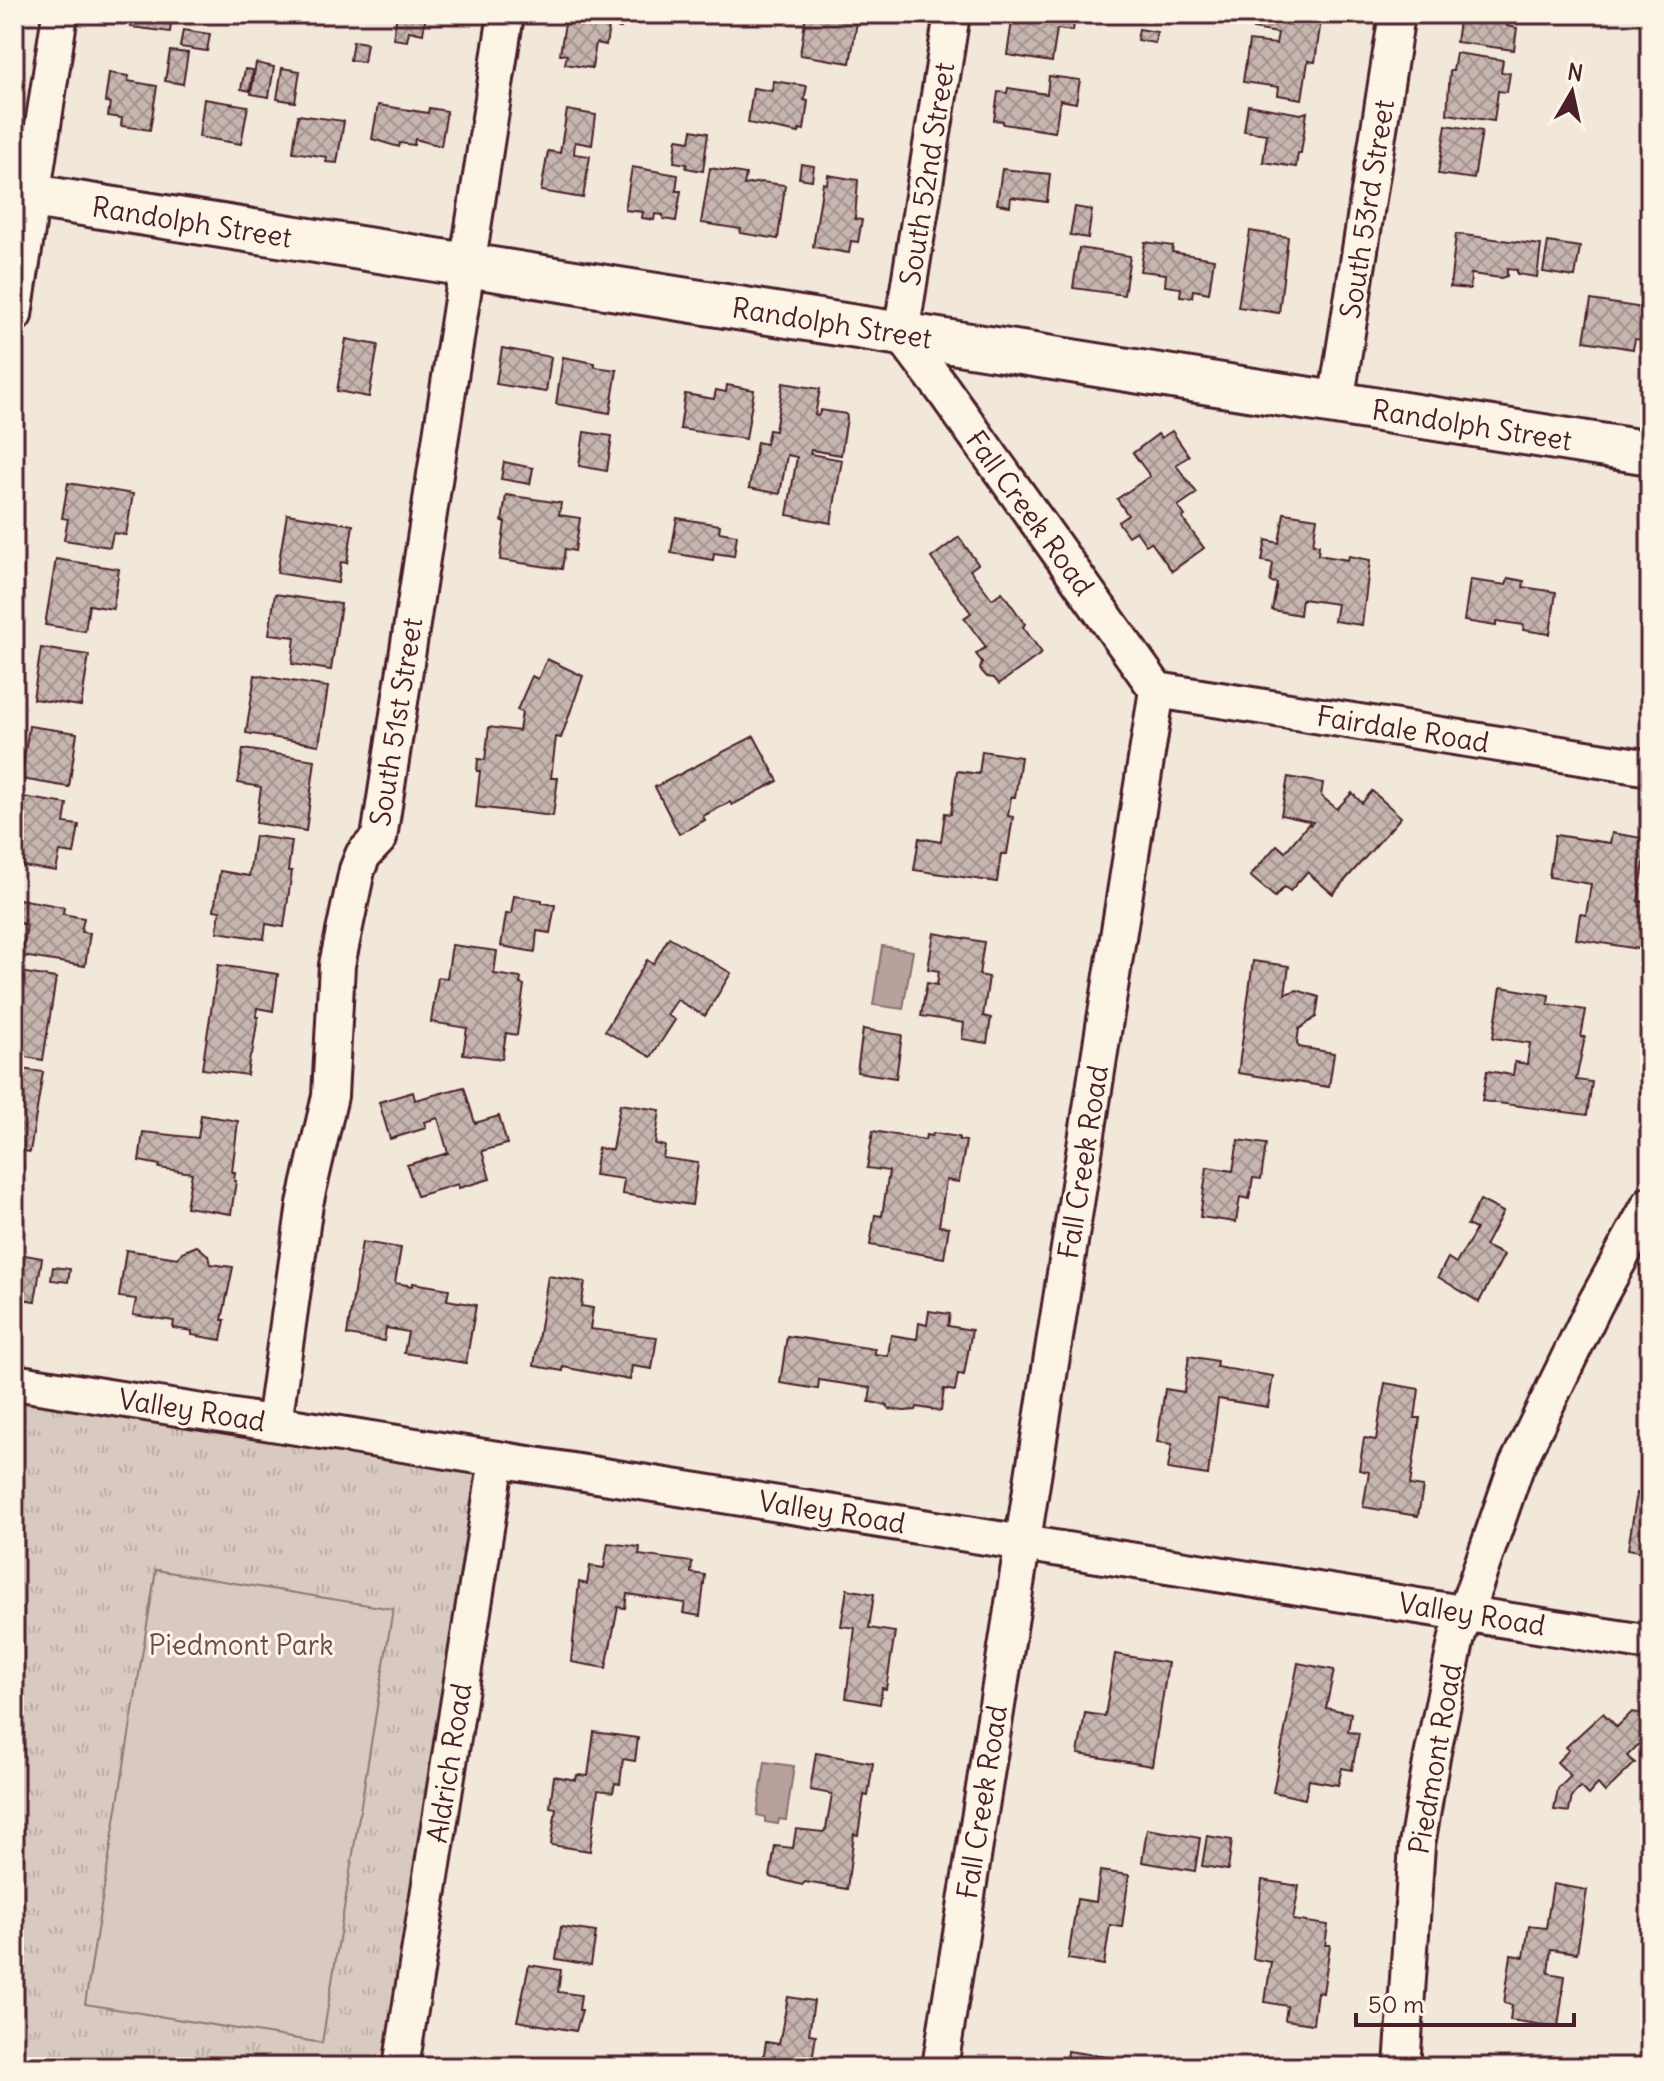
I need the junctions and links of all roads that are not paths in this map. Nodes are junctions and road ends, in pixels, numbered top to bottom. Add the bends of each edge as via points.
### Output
1 (60, 14) edge
2 (506, 14) edge
3 (952, 14) edge
4 (1397, 14) edge
5 (23, 195) edge
6 (467, 266) junction
7 (14, 315) edge
8 (901, 334) junction
9 (1336, 403) junction
10 (1650, 453) edge
11 (1157, 690) junction
12 (1650, 768) edge
13 (1650, 1204) edge
14 (14, 1382) edge
15 (274, 1423) junction
16 (497, 1459) junction
17 (1023, 1543) junction
18 (1465, 1613) junction
19 (1650, 1643) edge
20 (401, 2067) edge
21 (940, 2067) edge
22 (1402, 2067) edge

1 - 5 street
2 - 6 street, South 51st Street
3 - 8 street, South 52nd Street
4 - 9 street, South 53rd Street
5 - 6 main road, Randolph Street
5 - 7 street
6 - 8 main road, Randolph Street
6 - 15 street, South 51st Street via 379,838 357,870 337,965 330,1096 305,1204
8 - 9 main road, Randolph Street
8 - 11 street, Fall Creek Road
9 - 10 main road, Randolph Street
11 - 12 street, Fairdale Road
11 - 17 street, Fall Creek Road
13 - 18 street, Piedmont Road via 1516,1467
14 - 15 street, Valley Road
15 - 16 street, Valley Road
16 - 17 street, Valley Road
16 - 20 street, Aldrich Road
17 - 18 street, Valley Road
17 - 21 street, Fall Creek Road
18 - 19 street, Valley Road
18 - 22 street, Piedmont Road via 1417,1845

